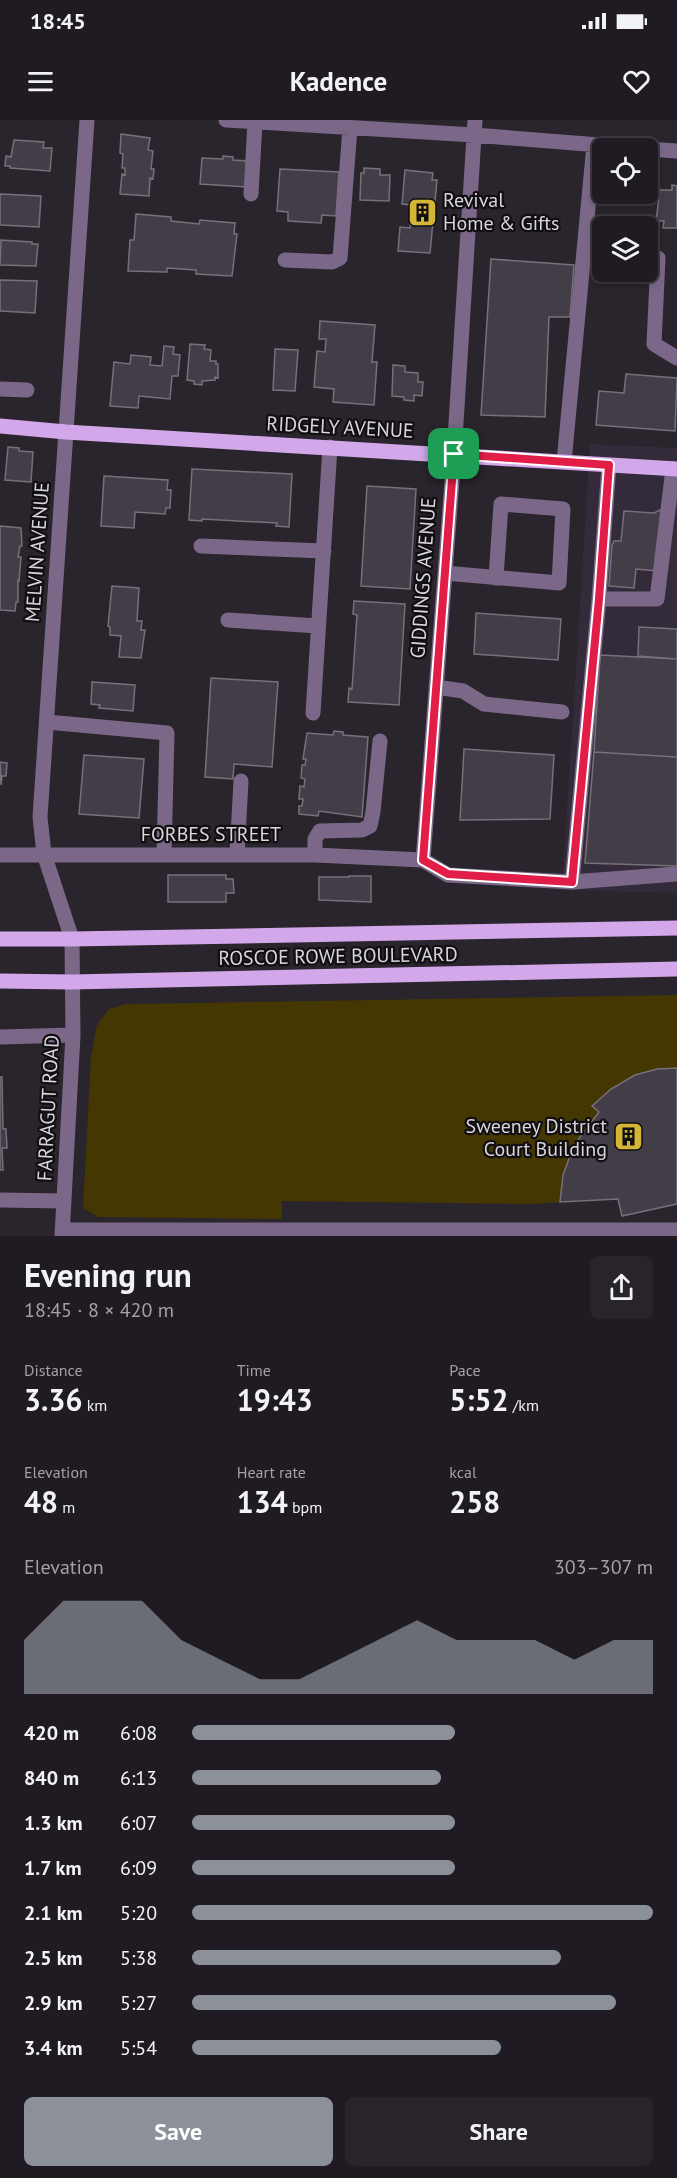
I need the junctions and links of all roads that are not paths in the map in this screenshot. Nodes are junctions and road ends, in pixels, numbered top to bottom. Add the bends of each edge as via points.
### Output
1 (87, 120) edge
2 (226, 120) edge
3 (255, 122) junction
4 (350, 128) junction
5 (475, 128) edge
6 (592, 145) edge
7 (658, 150) edge
8 (677, 151) edge
9 (592, 166) edge
10 (250, 195) dead end
11 (285, 260) dead end
12 (657, 282) edge
13 (677, 358) edge
14 (0, 390) edge
15 (27, 390) dead end
16 (0, 426) edge
17 (66, 432) junction
18 (330, 447) junction
19 (454, 454) junction
20 (564, 462) junction
21 (609, 465) junction
22 (675, 469) edge
23 (201, 546) dead end
24 (324, 551) junction
25 (445, 573) junction
26 (496, 578) junction
27 (599, 599) junction
28 (228, 620) dead end
29 (318, 626) junction
30 (436, 687) junction
31 (314, 712) dead end
32 (562, 712) dead end
33 (46, 722) junction
34 (380, 741) dead end
35 (241, 781) dead end
36 (44, 854) junction
37 (0, 855) edge
38 (164, 855) junction
39 (237, 855) junction
40 (315, 855) junction
41 (423, 860) junction
42 (677, 874) edge
43 (572, 882) junction
44 (677, 928) edge
45 (0, 939) edge
46 (72, 939) junction
47 (677, 969) edge
48 (0, 981) edge
49 (72, 982) junction
50 (73, 1035) junction
51 (0, 1037) edge
52 (0, 1200) edge
53 (64, 1201) junction
54 (677, 1230) edge
55 (62, 1233) edge

1 - 17 street, MELVIN AVENUE
2 - 3 street
3 - 4 street
3 - 10 street
4 - 5 street
4 - 11 street via 340,258 332,262
5 - 6 street
5 - 19 street, GIDDINGS AVENUE
7 - 8 street
9 - 20 street
12 - 13 street via 654,344
14 - 15 street
16 - 17 main road, RIDGELY AVENUE
17 - 18 main road, RIDGELY AVENUE
17 - 33 street, MELVIN AVENUE
18 - 19 main road, RIDGELY AVENUE
18 - 24 street
19 - 20 main road, RIDGELY AVENUE
19 - 25 street, GIDDINGS AVENUE
20 - 21 main road, RIDGELY AVENUE
21 - 22 main road, RIDGELY AVENUE
21 - 27 street
22 - 27 street via 657,599
23 - 24 street
24 - 29 street
25 - 26 street
25 - 30 street, GIDDINGS AVENUE
26 - 26 street via 559,583 563,509 501,504
27 - 43 street
28 - 29 street
29 - 31 street
30 - 32 street via 463,691 484,704
30 - 41 street, GIDDINGS AVENUE
33 - 36 street, MELVIN AVENUE via 40,817
33 - 38 street via 167,733
34 - 40 street via 370,826 362,830 320,831 315,839
35 - 39 street
36 - 37 street, FORBES STREET
36 - 38 street, FORBES STREET
36 - 46 street, MELVIN AVENUE
38 - 39 street, FORBES STREET
39 - 40 street, FORBES STREET
40 - 41 street, FORBES STREET
41 - 43 street via 448,874
42 - 43 street
44 - 46 main road, ROSCOE ROWE BOULEVARD
45 - 46 main road, ROSCOE ROWE BOULEVARD
46 - 49 street, MELVIN AVENUE
47 - 49 main road, ROSCOE ROWE BOULEVARD
48 - 49 main road, ROSCOE ROWE BOULEVARD
49 - 50 street, FARRAGUT ROAD
50 - 51 street
50 - 53 street, FARRAGUT ROAD
52 - 53 street
53 - 55 street, FARRAGUT ROAD
54 - 55 street

